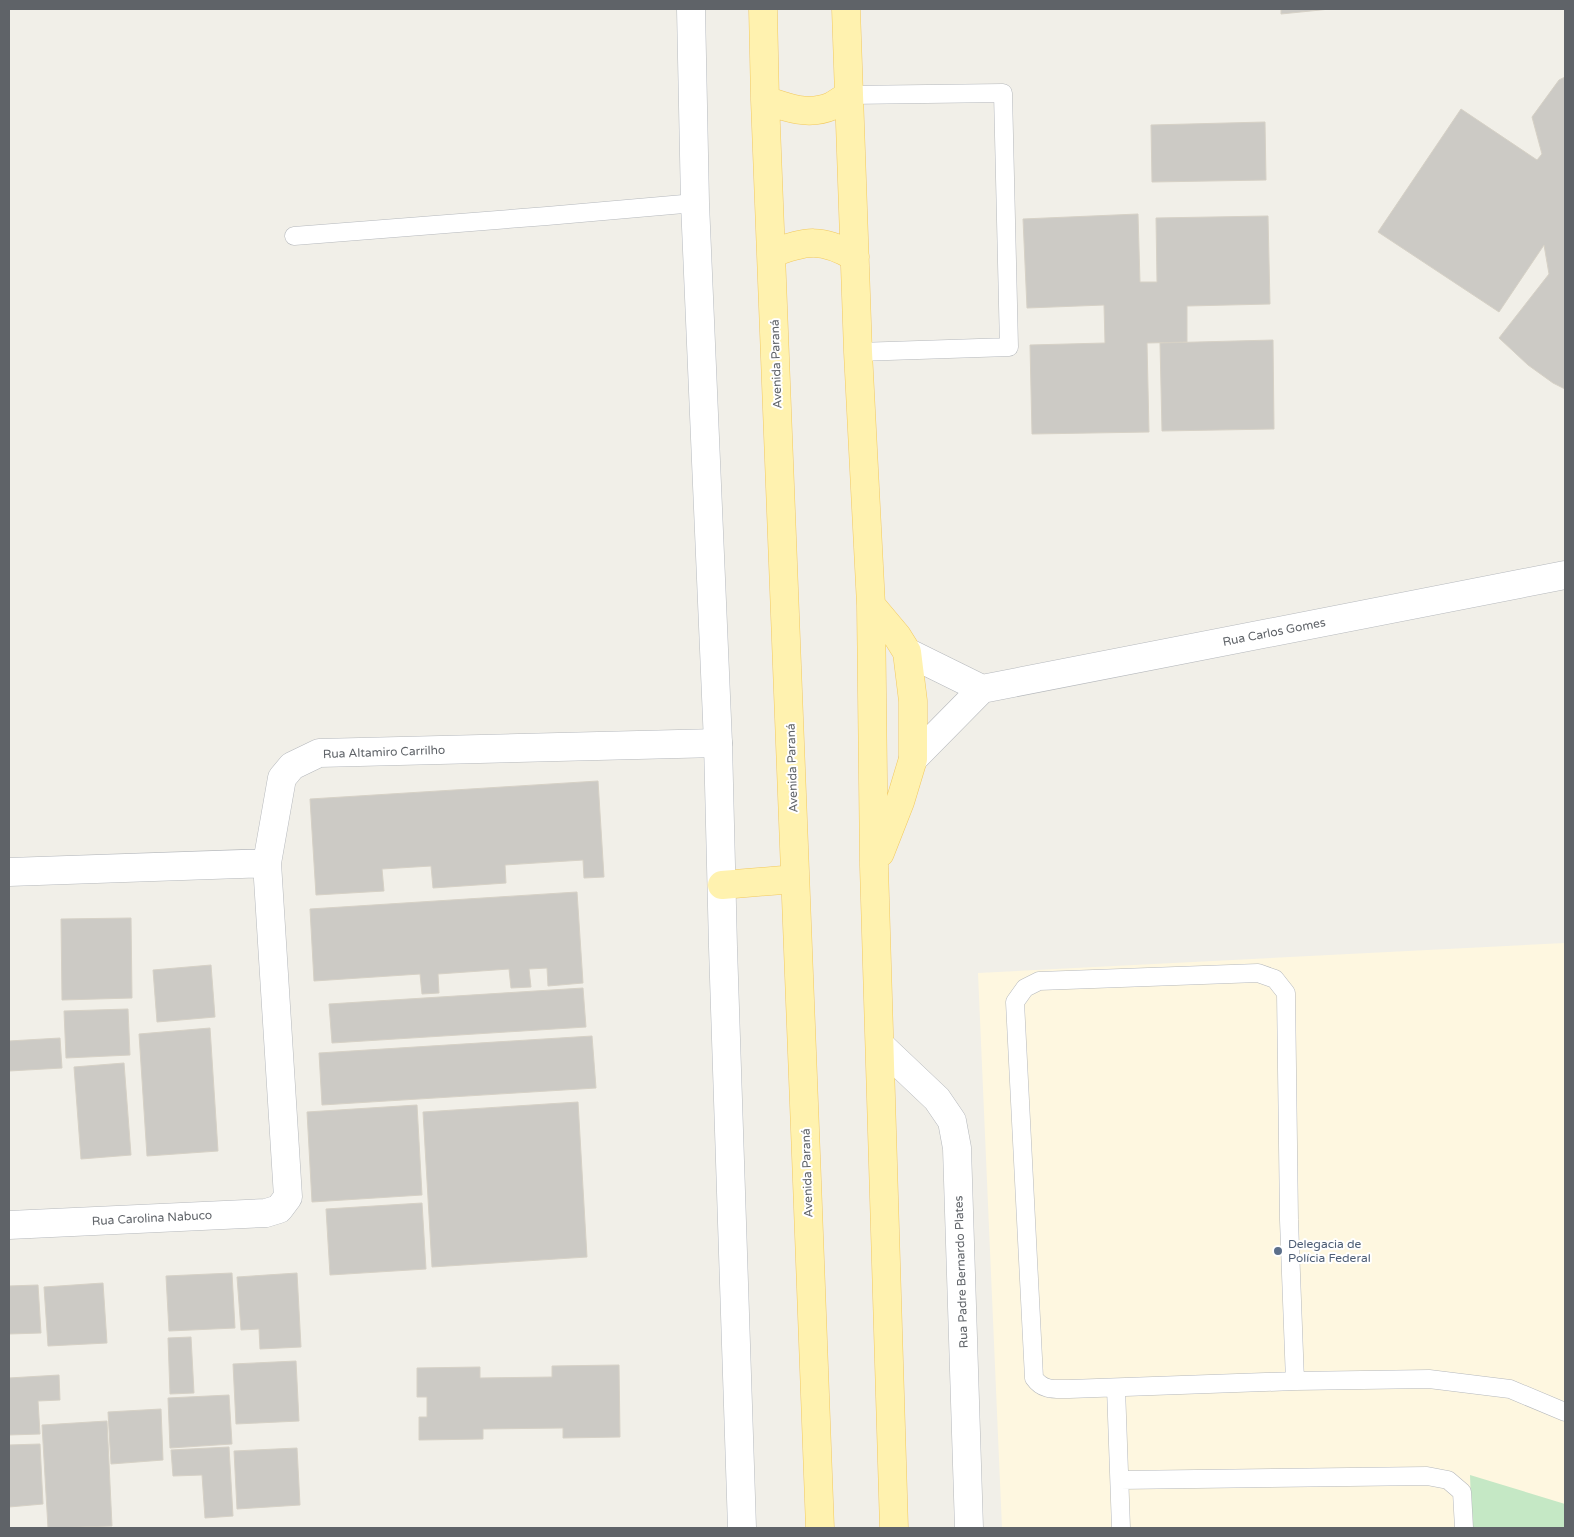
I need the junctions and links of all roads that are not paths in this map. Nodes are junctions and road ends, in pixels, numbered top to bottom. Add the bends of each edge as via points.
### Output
1 (691, 9) edge
2 (763, 9) edge
3 (846, 9) edge
4 (849, 95) junction
5 (765, 100) junction
6 (695, 202) junction
7 (294, 236) dead end
8 (771, 254) junction
9 (855, 257) junction
10 (858, 352) junction
11 (1565, 575) edge
12 (871, 605) junction
13 (907, 652) junction
14 (982, 689) junction
15 (718, 743) junction
16 (913, 759) junction
17 (267, 863) junction
18 (874, 866) junction
19 (9, 872) edge
20 (795, 879) junction
21 (722, 885) junction
22 (880, 1045) junction
23 (288, 1197) joint
24 (9, 1225) edge
25 (1296, 1381) junction
26 (1116, 1388) junction
27 (1565, 1412) edge
28 (1120, 1480) junction
29 (742, 1528) edge
30 (820, 1528) edge
31 (894, 1528) edge
32 (969, 1528) edge
33 (1121, 1528) edge
34 (1464, 1528) edge

1 - 6 street
2 - 5 main road, Avenida Paraná
3 - 4 main road
4 - 5 main road via 831,106 813,111 798,111
4 - 9 main road
4 - 10 lane via 1003,93 1009,347
5 - 8 main road, Avenida Paraná
6 - 7 lane
6 - 15 street
8 - 9 main road via 808,243 823,243
8 - 20 main road, Avenida Paraná
9 - 10 main road
10 - 12 main road
11 - 14 street, Rua Carlos Gomes
12 - 13 main road
12 - 18 main road
13 - 14 street
13 - 16 main road via 913,701
14 - 16 street
15 - 17 street, Rua Altamiro Carrilho via 319,753 292,766 282,778
15 - 21 street
16 - 18 main road via 900,802
17 - 19 street
17 - 23 street, Rua Altamiro Carrilho
18 - 22 main road
20 - 21 main road
20 - 30 main road, Avenida Paraná
21 - 29 street
22 - 31 main road
22 - 32 street, Rua Padre Bernardo Plates via 937,1100 952,1121 957,1148
23 - 24 street, Rua Carolina Nabuco via 279,1208 266,1213
25 - 26 lane
25 - 26 lane via 1289,1220 1286,993 1275,979 1258,974 1039,981 1025,988 1015,1002 1034,1378 1046,1388
25 - 27 lane via 1428,1379 1510,1389
26 - 28 lane
28 - 33 lane
28 - 34 lane via 1427,1476 1448,1480 1462,1492

